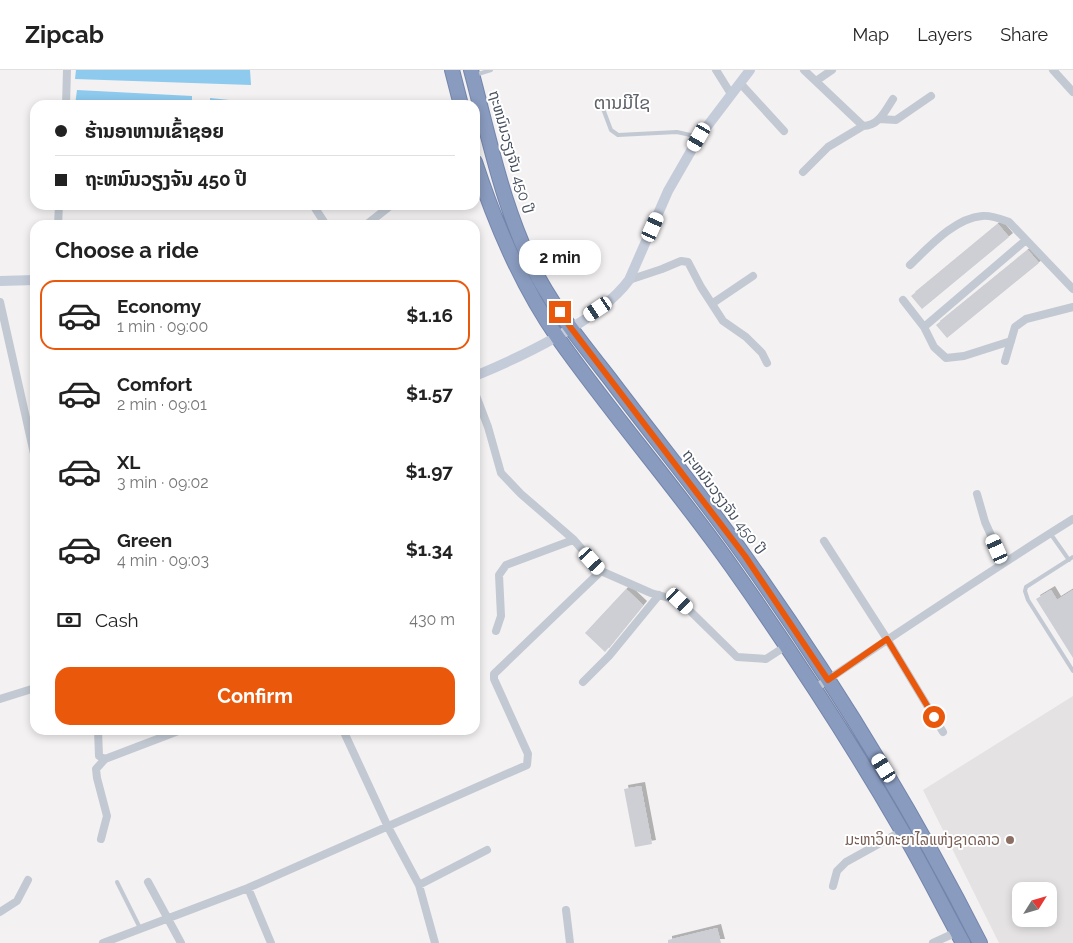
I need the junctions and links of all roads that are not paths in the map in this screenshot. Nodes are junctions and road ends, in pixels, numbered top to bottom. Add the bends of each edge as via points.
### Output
1 (67, 70) edge
2 (452, 70) edge
3 (491, 70) edge
4 (716, 70) edge
5 (750, 70) edge
6 (804, 70) edge
7 (832, 70) edge
8 (1053, 70) edge
9 (472, 73) edge
10 (816, 81) junction
11 (740, 83) junction
12 (1073, 92) edge
13 (732, 94) junction
14 (931, 96) dead end
15 (893, 99) dead end
16 (66, 100) edge
17 (460, 100) edge
18 (479, 100) edge
19 (480, 105) edge
20 (602, 106) dead end
21 (880, 119) junction
22 (863, 126) junction
23 (784, 131) dead end
24 (699, 137) junction
25 (803, 172) dead end
26 (480, 176) edge
27 (385, 210) edge
28 (372, 220) edge
29 (1026, 240) junction
30 (910, 264) dead end
31 (754, 276) dead end
32 (30, 280) edge
33 (629, 280) junction
34 (0, 281) edge
35 (1073, 289) edge
36 (904, 300) dead end
37 (0, 302) edge
38 (713, 303) junction
39 (1073, 307) edge
40 (924, 327) junction
41 (571, 328) junction
42 (557, 336) junction
43 (1011, 341) junction
44 (1005, 361) dead end
45 (767, 363) dead end
46 (480, 374) edge
47 (480, 406) edge
48 (30, 436) edge
49 (977, 494) dead end
50 (1072, 521) edge
51 (1050, 533) junction
52 (573, 540) junction
53 (824, 541) dead end
54 (1071, 558) edge
55 (1003, 562) junction
56 (601, 571) junction
57 (659, 595) junction
58 (496, 631) dead end
59 (887, 639) junction
60 (786, 646) junction
61 (1073, 671) edge
62 (828, 680) junction
63 (583, 682) dead end
64 (814, 689) junction
65 (30, 690) edge
66 (0, 699) edge
67 (944, 732) dead end
68 (98, 735) edge
69 (169, 735) edge
70 (345, 735) edge
71 (105, 759) junction
72 (388, 827) junction
73 (902, 831) junction
74 (101, 839) dead end
75 (487, 850) dead end
76 (28, 880) dead end
77 (117, 882) dead end
78 (148, 882) dead end
79 (419, 885) junction
80 (833, 886) dead end
81 (248, 888) junction
82 (566, 910) dead end
83 (0, 912) edge
84 (167, 918) junction
85 (140, 928) junction
86 (960, 937) edge
87 (103, 943) edge
88 (181, 943) edge
89 (271, 943) edge
90 (435, 943) edge
91 (570, 943) edge
92 (933, 943) edge
93 (980, 943) edge

1 - 16 street
2 - 17 highway
3 - 9 lane
4 - 13 street
5 - 11 street
6 - 10 street
7 - 10 street
8 - 12 street
9 - 18 highway, ຖະຫນົນວຽງຈັນ 450 ປີ
10 - 22 street
11 - 13 street
11 - 23 street
13 - 24 street
14 - 21 street via 896,120
15 - 21 street
19 - 41 highway, ຖະຫນົນວຽງຈັນ 450 ປີ via 502,192 520,238 539,279
20 - 24 lane via 611,130 618,135 677,132
21 - 22 street
22 - 25 street via 828,147
24 - 33 street via 668,192
26 - 42 highway via 505,244
27 - 28 street
29 - 30 street via 1009,222 982,216 946,232
29 - 35 street
29 - 40 street
31 - 38 street
32 - 34 street
33 - 38 street via 681,261 688,262
33 - 41 street via 611,300
36 - 40 street
37 - 48 street
38 - 45 street via 723,321 746,337
39 - 43 street via 1026,320 1015,327
40 - 43 street via 934,347 946,358 964,356
41 - 42 street
41 - 62 highway, ຖະຫນົນວຽງຈັນ 450 ປີ via 745,556
42 - 46 street
42 - 60 highway via 731,565
43 - 44 street
47 - 52 street via 501,472
49 - 55 street via 985,522
50 - 51 street
51 - 54 lane
51 - 55 street
52 - 56 street
52 - 58 street via 506,564 499,575 501,616
53 - 59 street
54 - 61 lane via 1026,587 1025,591
55 - 59 street
56 - 57 street
56 - 72 street via 494,674 528,754 527,765
57 - 60 street via 680,601 737,656 766,659
57 - 63 street
59 - 62 street
59 - 67 street
60 - 64 highway
62 - 64 street
62 - 93 highway, ຖະຫນົນວຽງຈັນ 450 ປີ via 894,785
64 - 73 highway
65 - 66 street
68 - 71 street via 99,756
69 - 71 street
70 - 72 street
71 - 74 street via 96,769 107,816
72 - 79 street
72 - 81 street
73 - 80 street via 846,862 837,871
73 - 86 highway
75 - 79 street
76 - 83 street via 18,901
77 - 85 lane
78 - 84 street
79 - 90 street
81 - 84 street
81 - 89 street
82 - 91 street
84 - 85 street
84 - 88 street
85 - 87 street
86 - 92 street

